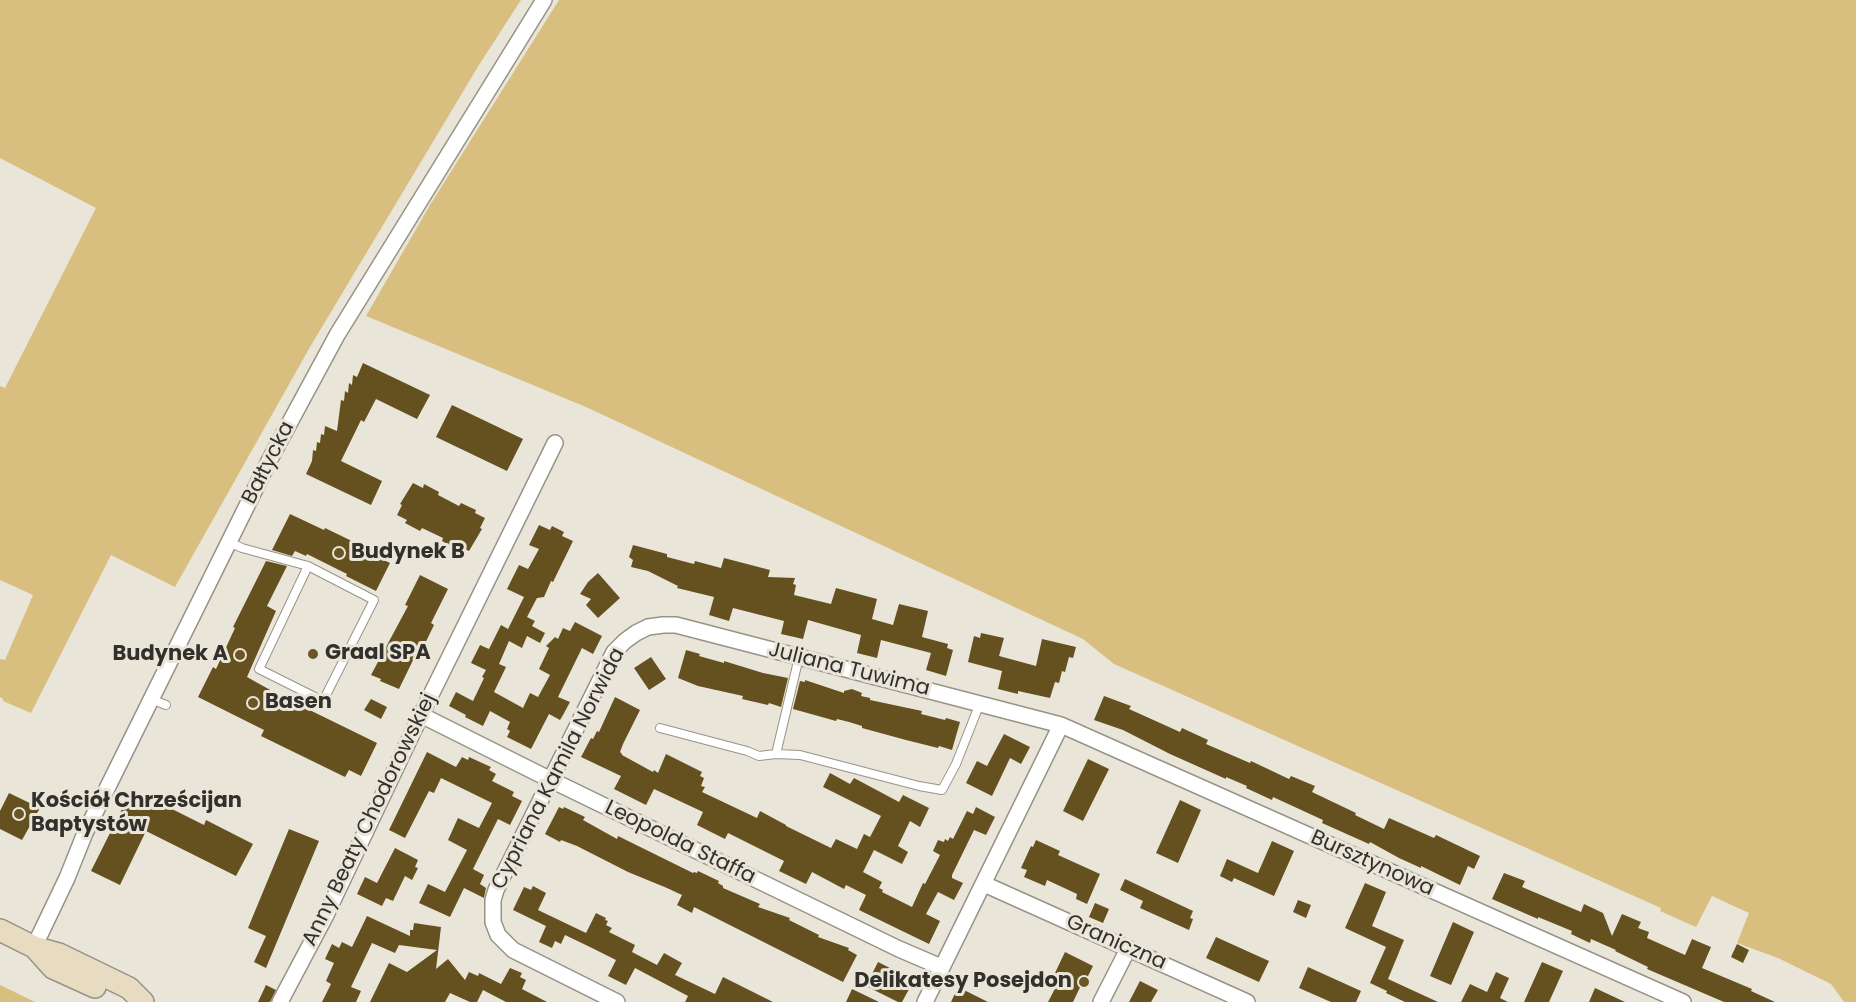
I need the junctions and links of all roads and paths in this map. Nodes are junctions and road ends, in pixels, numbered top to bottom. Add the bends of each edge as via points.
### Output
1 (544, 0) edge
2 (555, 443) dead end
3 (229, 542) junction
4 (308, 566) junction
5 (636, 633) joint
6 (800, 657) junction
7 (151, 699) junction
8 (980, 703) junction
9 (166, 705) dead end
10 (421, 715) junction
11 (1061, 725) junction
12 (660, 728) dead end
13 (776, 754) junction
14 (551, 780) junction
15 (984, 884) junction
16 (0, 930) edge
17 (34, 947) junction
18 (1128, 949) junction
19 (941, 967) junction
20 (286, 1000) edge
21 (135, 1002) edge
22 (143, 1002) edge
23 (617, 1002) edge
24 (925, 1002) edge
25 (1101, 1002) edge
26 (1247, 1002) edge
27 (1683, 1002) edge

1 - 3 street, Bałtycka via 337,335
2 - 10 street, Anny Beaty Chodorowskiej
3 - 4 lane
3 - 7 street, Bałtycka
4 - 4 lane via 374,600 322,701 259,669
5 - 6 street, Juliana Tuwima via 648,627 676,625
5 - 14 street, Cypriana Kamila Norwida via 614,652
6 - 8 street, Juliana Tuwima
6 - 13 lane
7 - 9 lane
7 - 17 street, Bałtycka
8 - 11 street, Juliana Tuwima
8 - 13 lane via 942,790 800,754
10 - 14 street, Leopolda Staffa
10 - 20 street, Anny Beaty Chodorowskiej
11 - 15 street
11 - 27 street, Bursztynowa
12 - 13 lane via 759,756
14 - 19 street, Leopolda Staffa
14 - 23 street, Cypriana Kamila Norwida via 496,890 493,922 498,935 513,950
15 - 18 street, Graniczna
15 - 19 street
16 - 17 street
17 - 21 street via 53,968
17 - 22 street via 60,954 129,988
18 - 25 street
18 - 26 street, Graniczna
19 - 24 street

